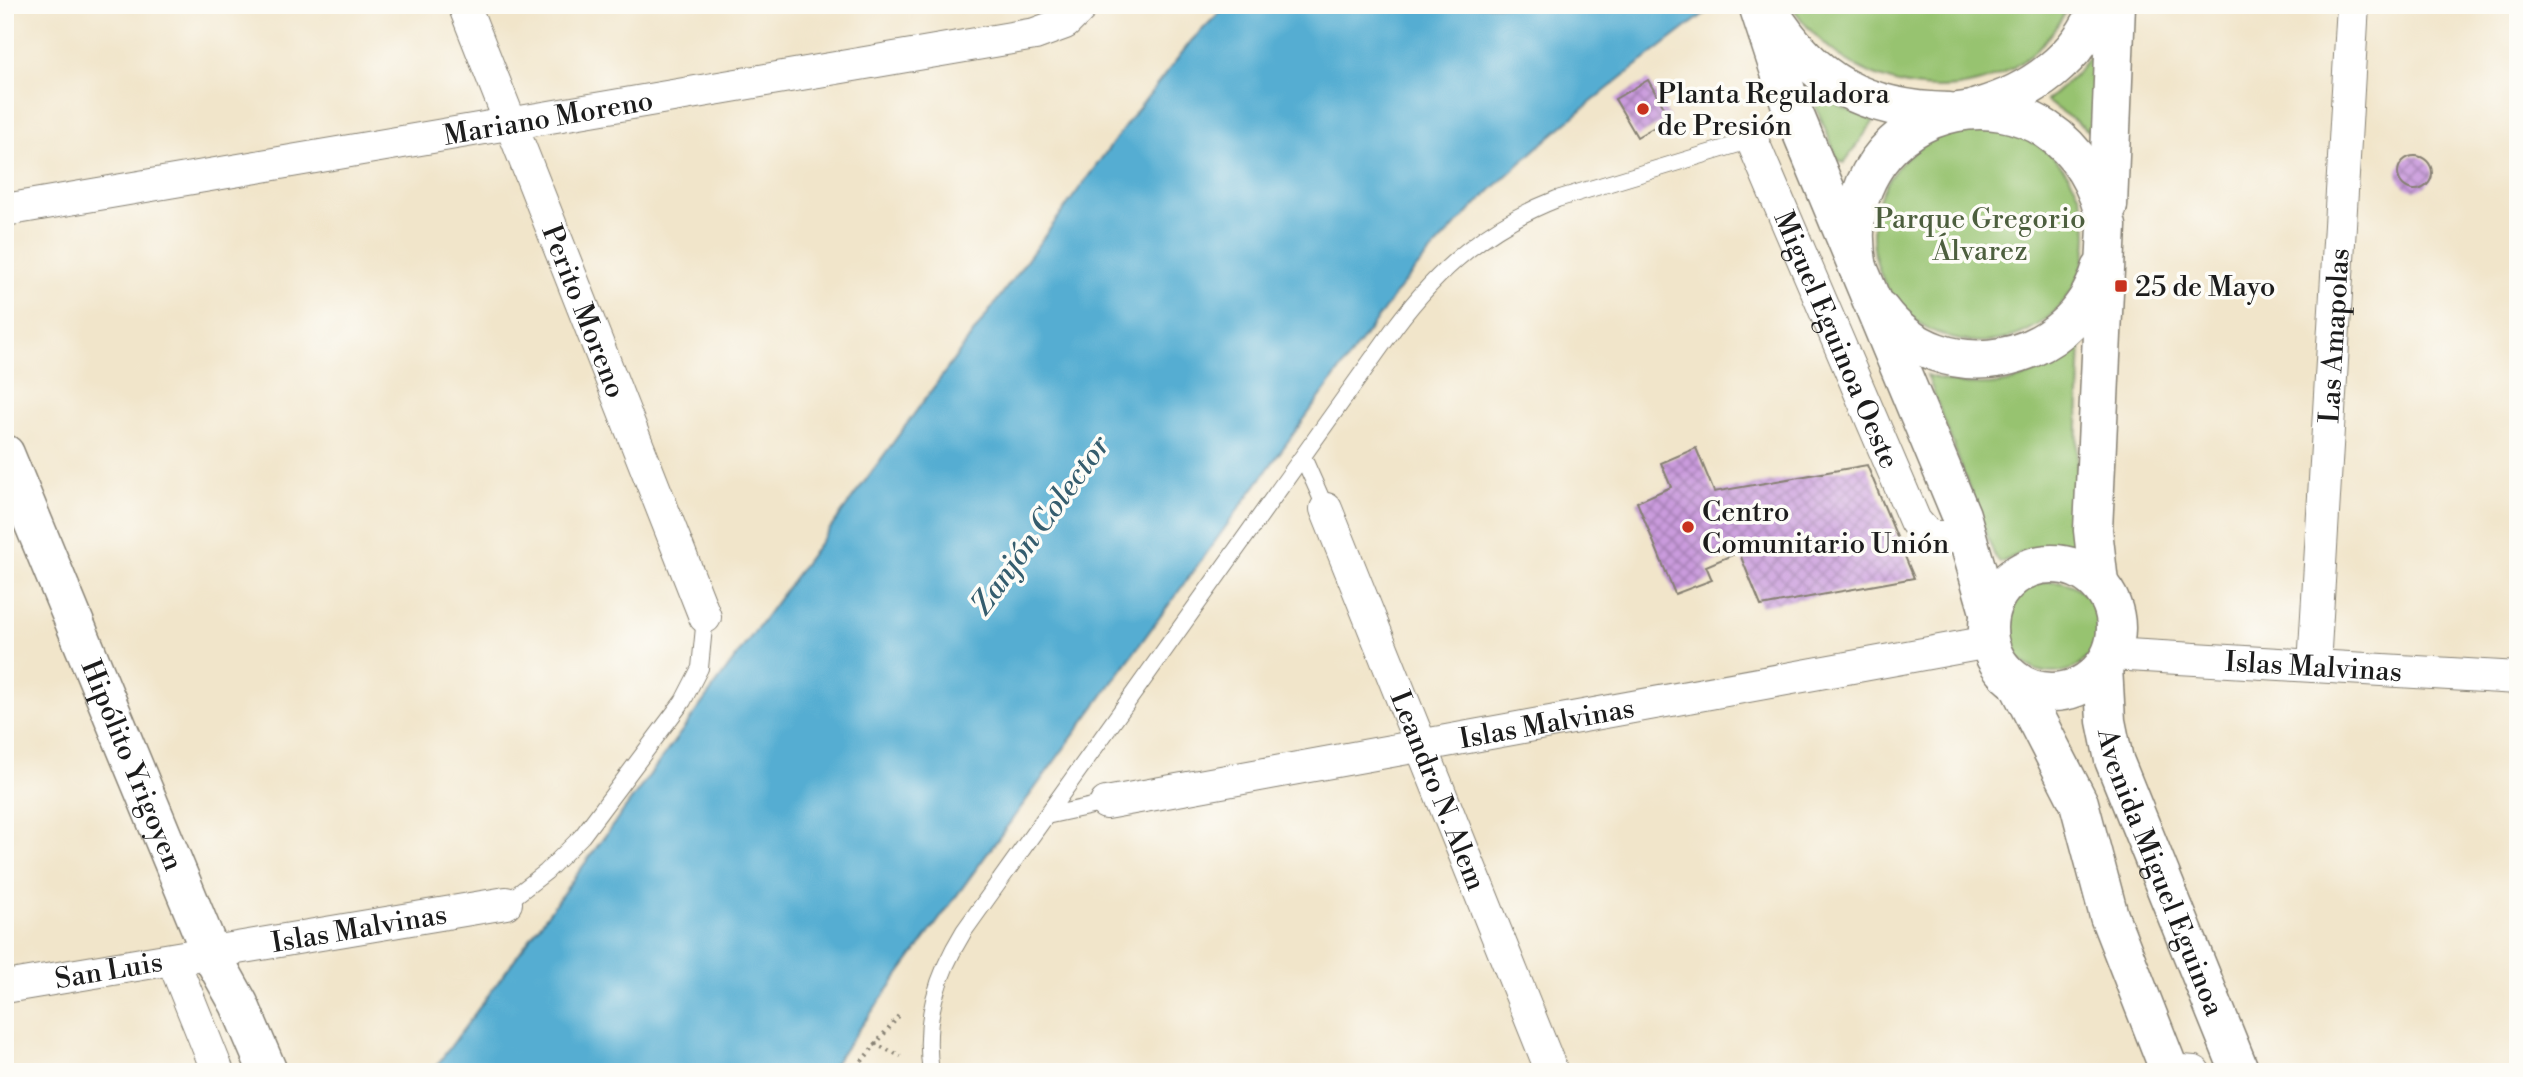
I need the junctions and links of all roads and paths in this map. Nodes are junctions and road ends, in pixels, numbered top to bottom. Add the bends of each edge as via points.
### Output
1 (464, 5) edge
2 (1083, 5) edge
3 (1758, 5) edge
4 (1767, 5) edge
5 (2099, 5) edge
6 (2116, 5) edge
7 (2353, 5) edge
8 (1963, 111) junction
9 (512, 124) junction
10 (1752, 140) joint
11 (5, 210) edge
12 (2107, 235) junction
13 (1861, 276) junction
14 (5, 454) edge
15 (1303, 457) junction
16 (1326, 509) joint
17 (1969, 537) junction
18 (2099, 583) junction
19 (705, 617) joint
20 (1989, 627) junction
21 (2107, 660) junction
22 (2314, 666) junction
23 (2518, 678) edge
24 (2017, 682) junction
25 (1420, 746) junction
26 (1106, 803) joint
27 (1046, 816) junction
28 (506, 903) joint
29 (211, 954) junction
30 (173, 960) junction
31 (5, 987) edge
32 (2178, 1071) edge
33 (218, 1072) edge
34 (268, 1072) edge
35 (930, 1072) edge
36 (1552, 1072) edge
37 (2240, 1072) edge

1 - 9 street, Perito Moreno
2 - 9 street, Mariano Moreno via 1065,23 1035,34
3 - 13 main road, Avenida Miguel Eguinoa via 1788,100
4 - 8 main road, Avenida Miguel Eguinoa via 1804,58 1842,88 1894,107
5 - 8 main road via 2078,44 2050,73 2016,94
6 - 12 main road
7 - 22 street, Las Amapolas
8 - 12 main road, Avenida Miguel Eguinoa via 1989,110 2024,117 2069,146 2090,175
8 - 13 main road, Avenida Miguel Eguinoa via 1907,133 1872,170 1855,218
9 - 11 street, Mariano Moreno
9 - 19 street, Perito Moreno
10 - 15 lane via 1557,199 1475,242 1413,303
10 - 17 street, Miguel Eguinoa Oeste via 1919,528 1934,538
12 - 13 main road, Avenida Miguel Eguinoa via 2098,281 2067,327 2036,348 2001,359 1946,356 1912,341 1884,316
12 - 18 main road, Avenida Miguel Eguinoa via 2093,530
13 - 17 main road, Avenida Miguel Eguinoa
14 - 29 main road, Hipólito Yrigoyen
15 - 16 lane
15 - 27 lane
16 - 25 street, Leandro N. Alem
17 - 20 main road, Avenida Miguel Eguinoa
18 - 20 main road via 2073,567 2058,563 2036,566 2004,585
18 - 21 main road, Avenida Miguel Eguinoa via 2115,609 2117,624
19 - 28 lane via 700,668 683,702 582,836
20 - 24 main road, Avenida Miguel Eguinoa via 1995,658
20 - 25 street, Islas Malvinas
21 - 22 street, Islas Malvinas
21 - 24 main road via 2092,679 2063,691 2047,692
21 - 37 main road, Avenida Miguel Eguinoa via 2106,721 2114,760
22 - 23 street, Islas Malvinas
24 - 32 main road, Avenida Miguel Eguinoa via 2079,803 2109,916
25 - 26 street, Islas Malvinas
25 - 36 street, Leandro N. Alem
26 - 27 lane
27 - 35 lane via 964,931 940,976 928,1031
28 - 29 street, Islas Malvinas
29 - 30 street, San Luis
29 - 34 main road, Hipólito Yrigoyen
30 - 31 street, San Luis
30 - 33 street

